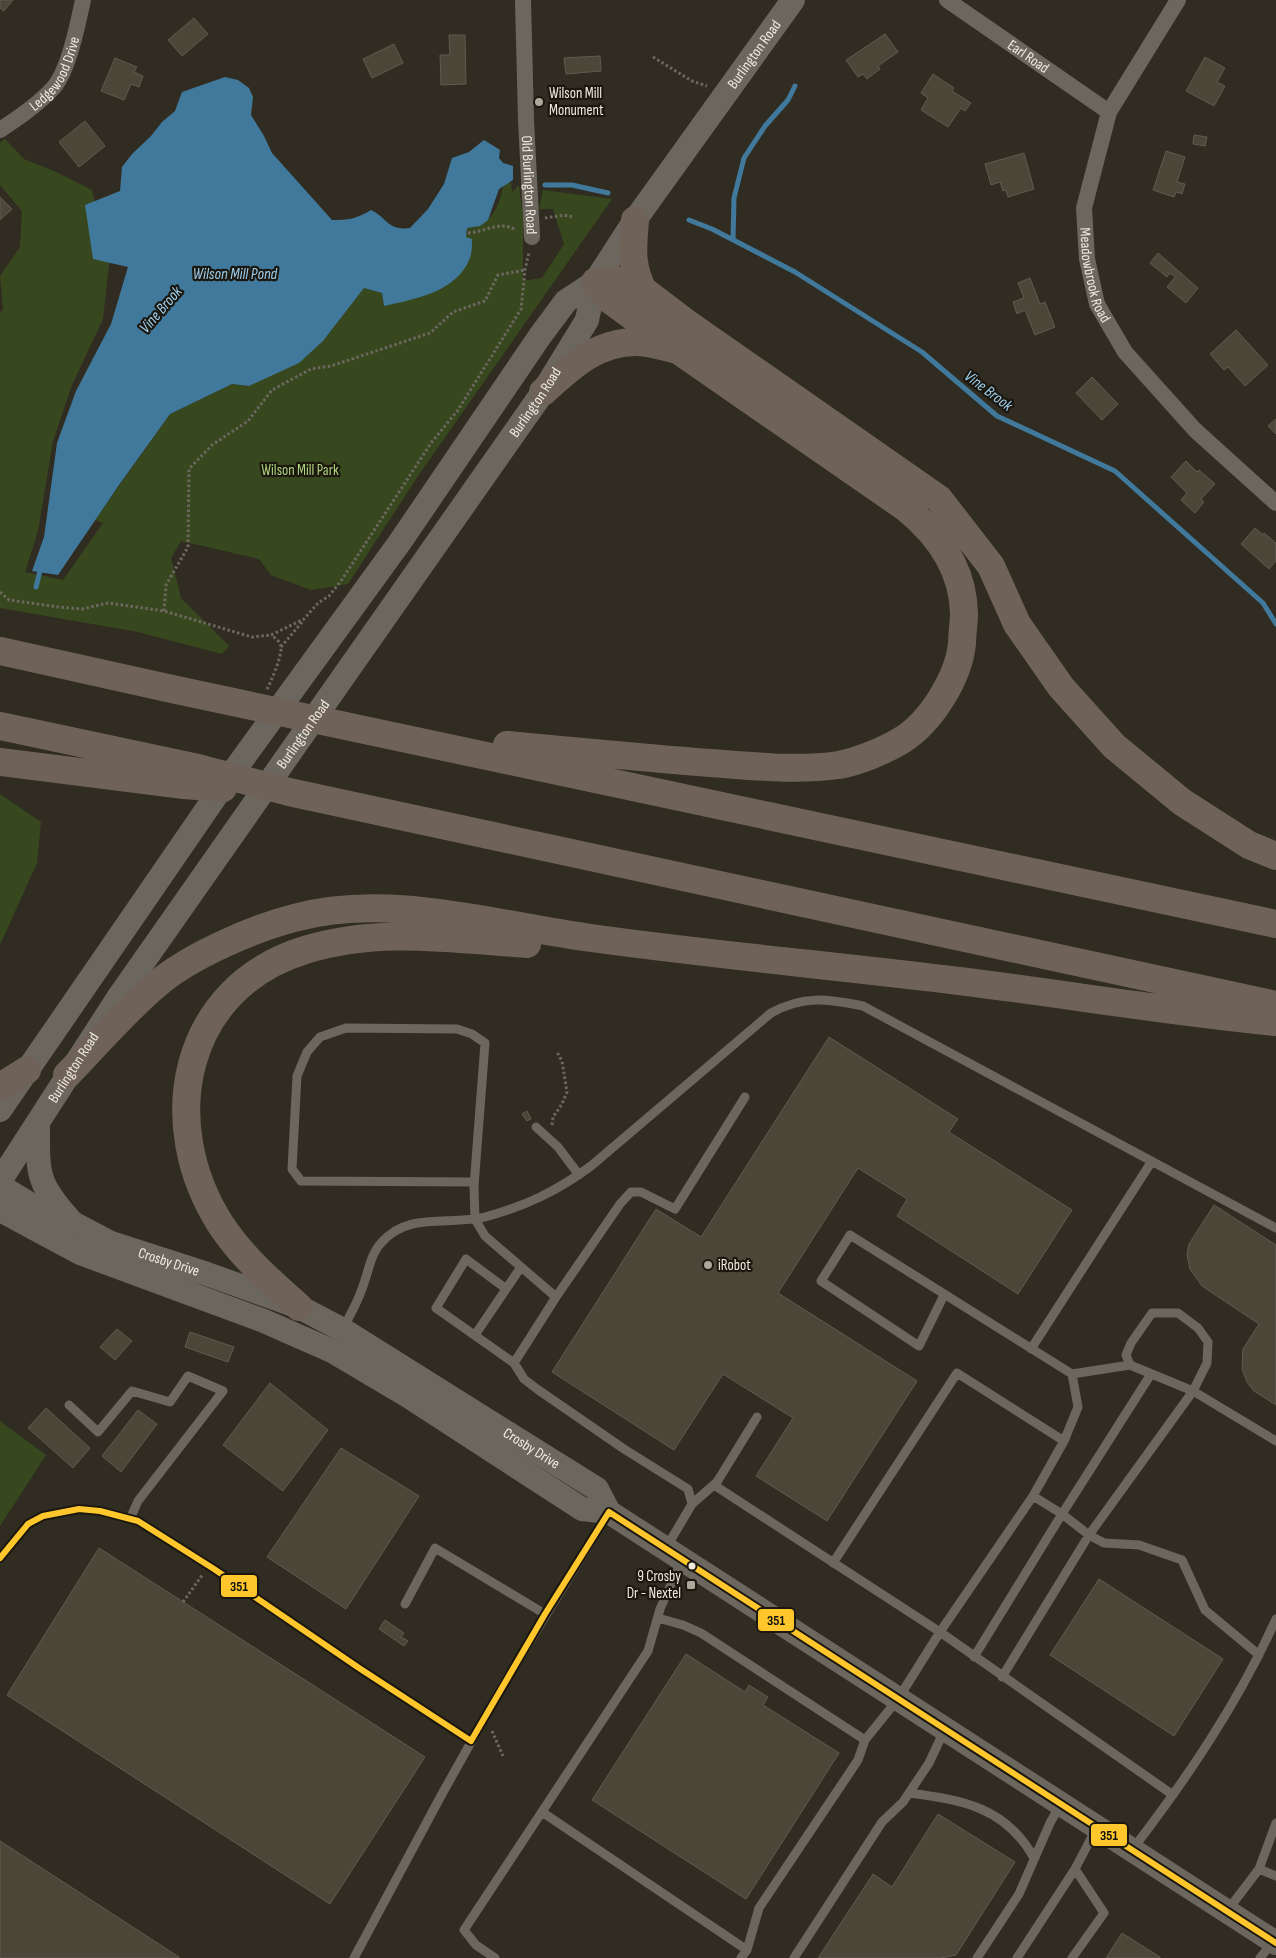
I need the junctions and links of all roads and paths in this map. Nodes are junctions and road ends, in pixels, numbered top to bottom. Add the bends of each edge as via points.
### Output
1 (83, 0) edge
2 (523, 0) edge
3 (793, 0) edge
4 (947, 0) edge
5 (1178, 0) edge
6 (653, 57) dead end
7 (729, 90) junction
8 (1109, 112) junction
9 (0, 130) edge
10 (573, 217) dead end
11 (635, 220) junction
12 (532, 223) junction
13 (468, 234) dead end
14 (524, 270) junction
15 (595, 282) junction
16 (643, 290) junction
17 (678, 350) junction
18 (543, 392) junction
19 (1276, 503) edge
20 (0, 592) edge
21 (164, 611) junction
22 (304, 619) junction
23 (271, 635) junction
24 (281, 648) junction
25 (0, 651) edge
26 (273, 680) dead end
27 (0, 726) edge
28 (384, 734) junction
29 (0, 762) edge
30 (191, 777) junction
31 (1276, 856) edge
32 (1276, 924) edge
33 (590, 938) junction
34 (1276, 1005) edge
35 (1276, 1022) edge
36 (557, 1052) dead end
37 (27, 1070) junction
38 (67, 1075) junction
39 (0, 1087) edge
40 (744, 1097) dead end
41 (0, 1110) edge
42 (38, 1124) junction
43 (536, 1128) dead end
44 (546, 1137) junction
45 (1152, 1161) junction
46 (579, 1175) junction
47 (0, 1181) edge
48 (474, 1182) junction
49 (0, 1186) edge
50 (0, 1210) edge
51 (475, 1219) junction
52 (73, 1224) junction
53 (1276, 1228) edge
54 (521, 1267) junction
55 (505, 1288) junction
56 (944, 1295) junction
57 (556, 1297) junction
58 (299, 1307) junction
59 (475, 1336) junction
60 (337, 1340) junction
61 (1031, 1348) junction
62 (514, 1362) junction
63 (1130, 1365) junction
64 (1072, 1374) junction
65 (1151, 1374) junction
66 (1193, 1391) junction
67 (69, 1405) dead end
68 (757, 1417) dead end
69 (1064, 1441) junction
70 (1276, 1441) edge
71 (714, 1486) junction
72 (1033, 1496) junction
73 (692, 1504) junction
74 (609, 1512) junction
75 (1062, 1514) junction
76 (130, 1519) junction
77 (1089, 1535) junction
78 (674, 1554) junction
79 (0, 1558) edge
80 (833, 1563) junction
81 (208, 1566) junction
82 (183, 1602) dead end
83 (405, 1604) dead end
84 (545, 1614) junction
85 (658, 1618) junction
86 (1276, 1619) edge
87 (940, 1632) junction
88 (1259, 1655) junction
89 (974, 1657) junction
90 (1002, 1677) junction
91 (898, 1699) junction
92 (945, 1729) junction
93 (492, 1731) dead end
94 (865, 1740) junction
95 (471, 1741) junction
96 (504, 1756) dead end
97 (909, 1793) junction
98 (1173, 1795) junction
99 (1060, 1804) junction
100 (542, 1812) junction
101 (1276, 1823) edge
102 (1097, 1827) junction
103 (1132, 1850) junction
104 (1034, 1858) junction
105 (1075, 1869) junction
106 (1259, 1869) junction
107 (1276, 1876) edge
108 (1226, 1911) junction
109 (1270, 1948) edge
110 (744, 1954) edge
111 (354, 1958) edge
112 (495, 1958) edge
113 (794, 1958) edge
114 (976, 1958) edge
115 (1017, 1958) edge
116 (1072, 1958) edge

1 - 9 street, Ledgewood Drive via 65,64 55,86
2 - 12 street, Old Burlington Road
3 - 7 main road, Burlington Road
4 - 8 street, Earl Road
5 - 8 street, Meadowbrook Road
6 - 7 path via 692,81
7 - 11 main road, Burlington Road
8 - 19 street, Meadowbrook Road via 1084,208 1086,259 1097,304 1125,352 1195,430
10 - 12 path via 564,215
11 - 15 main road, Burlington Road
11 - 16 highway via 633,256 636,276
12 - 13 path via 502,224
12 - 14 path, Old Burlington Road
14 - 21 path via 498,275 485,301 453,312 430,333 351,360 310,369 272,390 248,421 212,445 189,469 188,547 166,585
14 - 22 path, Old Burlington Road via 521,309 458,410 431,444 341,581
15 - 16 highway via 614,280
15 - 17 highway via 610,300
15 - 18 main road, Burlington Road via 587,320
15 - 37 main road, Burlington Road via 566,301 540,336 400,542 220,790
16 - 31 highway via 939,499 991,566 1017,624 1062,687 1114,746 1182,802 1250,845
17 - 18 highway via 637,342 610,345 577,361
17 - 28 highway via 906,508 926,524 943,546 959,582 964,613 961,652 949,686 929,715 902,740 870,755 839,764 788,768
18 - 38 main road, Burlington Road
20 - 21 path via 9,600 59,608 82,609 108,603
21 - 23 path via 252,637
22 - 23 path
22 - 24 path, Old Burlington Road
23 - 24 path
24 - 26 path
25 - 28 highway
27 - 30 highway
28 - 32 highway
29 - 30 highway
30 - 34 highway via 289,792
33 - 35 highway via 962,981
33 - 38 highway via 401,908 353,909 295,917 203,954 158,983
33 - 58 highway via 548,945 408,936 345,940 304,950 274,963 248,979 228,997 209,1022 196,1049 188,1078 185,1110 190,1152 203,1191 221,1224 260,1271
36 - 44 path via 562,1061 567,1092
37 - 39 highway
37 - 41 main road, Burlington Road
38 - 42 main road, Burlington Road
40 - 57 lane via 675,1209 641,1192 631,1192
42 - 47 main road, Burlington Road
42 - 52 main road via 40,1177 51,1199
43 - 44 lane
44 - 46 lane via 558,1147
45 - 46 lane via 863,1006 833,1000 807,1000 794,1002 771,1013
45 - 53 lane
45 - 61 lane
46 - 51 lane via 528,1204
48 - 48 lane via 301,1181 292,1169 297,1076 307,1052 320,1037 346,1028 457,1029 485,1043
48 - 51 lane
49 - 52 main road, Crosby Drive via 44,1212
50 - 60 main road, Crosby Drive via 80,1253 264,1321
51 - 54 lane via 484,1236
51 - 60 lane via 415,1222 380,1243
52 - 58 main road, Crosby Drive via 111,1243
54 - 55 lane
54 - 57 lane
55 - 59 lane
55 - 59 lane via 466,1259 436,1308
56 - 56 lane via 850,1236 821,1281 919,1346
56 - 61 lane
57 - 62 lane
58 - 60 main road, Crosby Drive
59 - 62 lane
60 - 74 main road, Crosby Drive via 597,1489
61 - 64 lane
62 - 73 lane via 524,1380 688,1489
63 - 64 lane
63 - 65 lane
63 - 66 lane via 1126,1355 1131,1343 1152,1313 1178,1313 1198,1328 1208,1342 1207,1363
64 - 69 lane via 1078,1407
65 - 66 lane
65 - 75 lane
66 - 70 lane
66 - 77 lane
67 - 76 lane via 98,1432 132,1391 170,1402 188,1376 223,1391 138,1501
68 - 71 lane
69 - 72 lane
69 - 80 lane via 957,1373
71 - 73 lane
71 - 80 lane
72 - 75 lane
72 - 87 lane
73 - 78 lane
74 - 78 main road, Crosby Drive
74 - 84 lane
75 - 77 lane
75 - 89 lane
76 - 79 lane via 79,1509 43,1516 28,1524
76 - 81 lane
77 - 88 lane via 1104,1543 1139,1546 1182,1560 1205,1610
77 - 90 lane
78 - 85 lane
78 - 91 main road, Crosby Drive
80 - 87 lane
81 - 82 path
81 - 95 lane
83 - 84 lane via 435,1548
84 - 95 lane
85 - 94 lane via 701,1633
85 - 100 lane via 648,1651
86 - 88 lane
87 - 89 lane
87 - 91 lane
88 - 98 lane via 1228,1714
89 - 90 lane
90 - 98 lane
91 - 92 main road, Crosby Drive
91 - 94 lane
92 - 97 lane via 929,1763
92 - 99 main road, Crosby Drive
93 - 96 path
94 - 110 lane via 858,1760 759,1908
95 - 111 lane
97 - 104 lane via 948,1798 984,1810 1019,1834
97 - 113 lane via 882,1822
98 - 103 lane
99 - 102 main road, Crosby Drive
99 - 104 lane
100 - 110 lane
100 - 112 lane via 464,1930 476,1945
101 - 106 lane
102 - 103 main road, Crosby Drive
102 - 105 lane
103 - 108 main road, Crosby Drive
104 - 114 lane via 1019,1894
105 - 115 lane
105 - 116 lane via 1104,1913
106 - 107 lane
106 - 108 lane
108 - 109 main road, Crosby Drive

